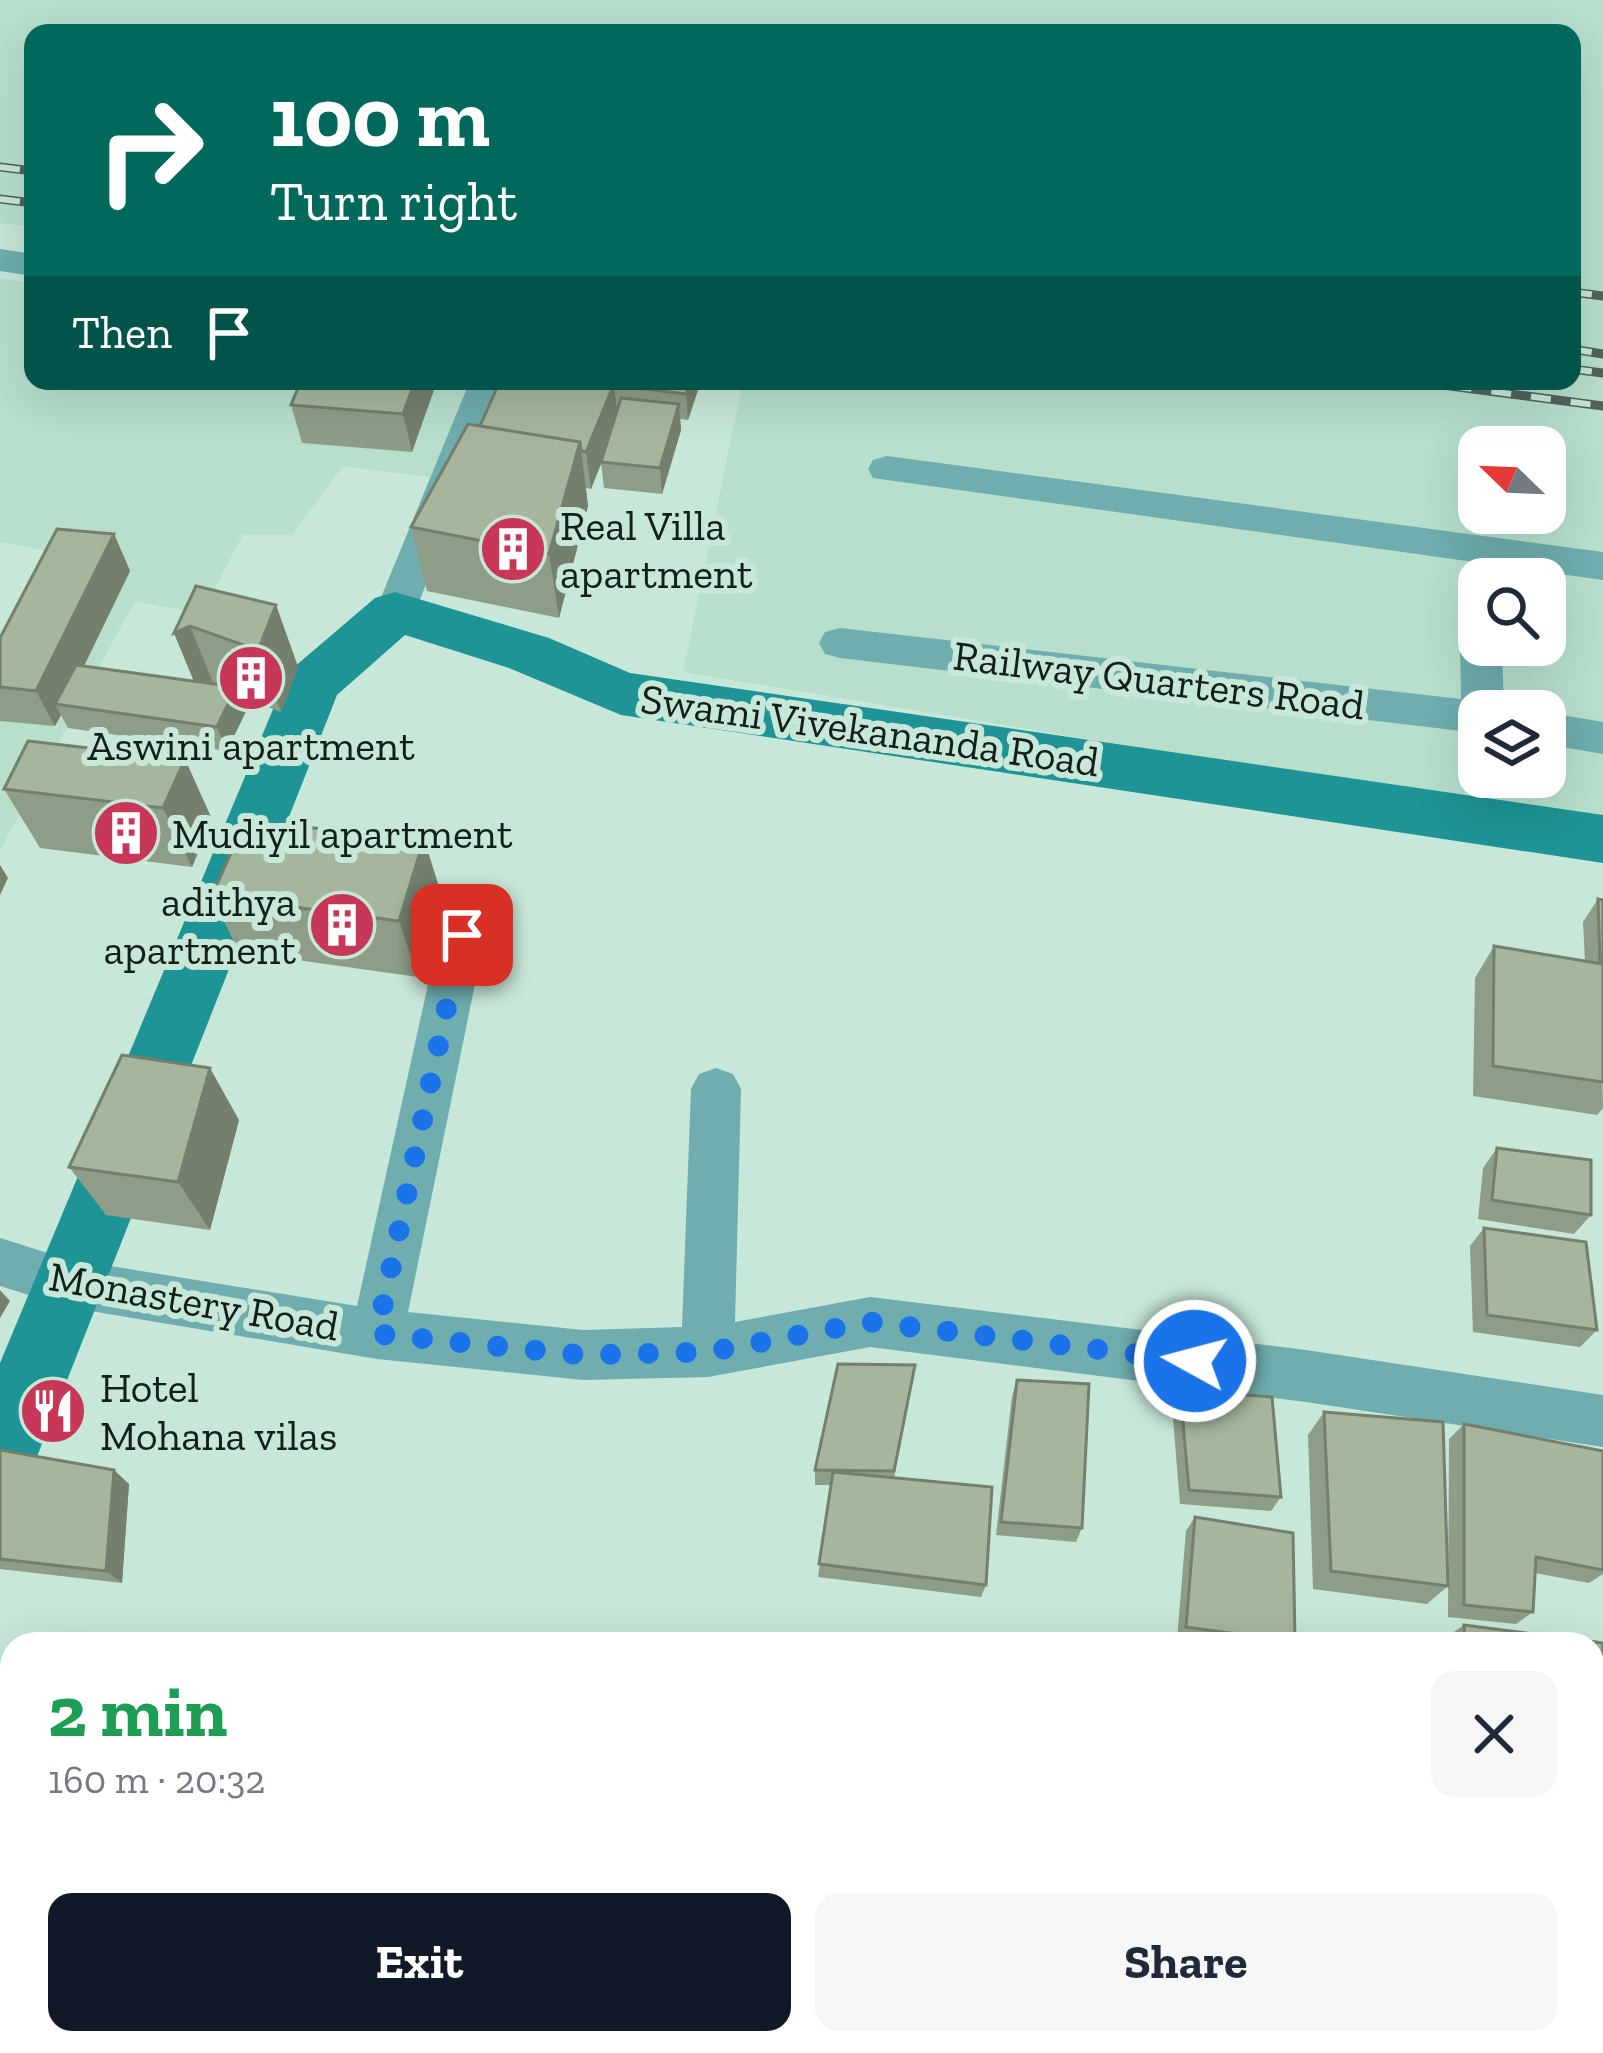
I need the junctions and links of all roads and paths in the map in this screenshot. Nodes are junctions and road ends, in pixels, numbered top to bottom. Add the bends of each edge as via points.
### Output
1 (484, 390) edge
2 (886, 469) dead end
3 (1458, 561) edge
4 (1566, 565) edge
5 (1603, 566) edge
6 (395, 612) junction
7 (840, 643) dead end
8 (1458, 711) edge
9 (1566, 731) edge
10 (1603, 737) edge
11 (1603, 839) edge
12 (462, 935) dead end
13 (716, 1090) dead end
14 (0, 1262) edge
15 (67, 1283) junction
16 (377, 1334) junction
17 (708, 1352) junction
18 (1603, 1421) edge
19 (0, 1454) edge

1 - 6 street
2 - 3 street
4 - 5 street
6 - 11 street, Swami Vivekananda Road via 530,652 621,693
6 - 15 street via 313,683
7 - 8 street, Railway Quarters Road
9 - 10 street
12 - 16 street
13 - 17 street
14 - 15 street, Monastery Road
15 - 16 street, Monastery Road
15 - 19 street
16 - 17 street, Monastery Road via 583,1355
17 - 18 street, Monastery Road via 870,1322

